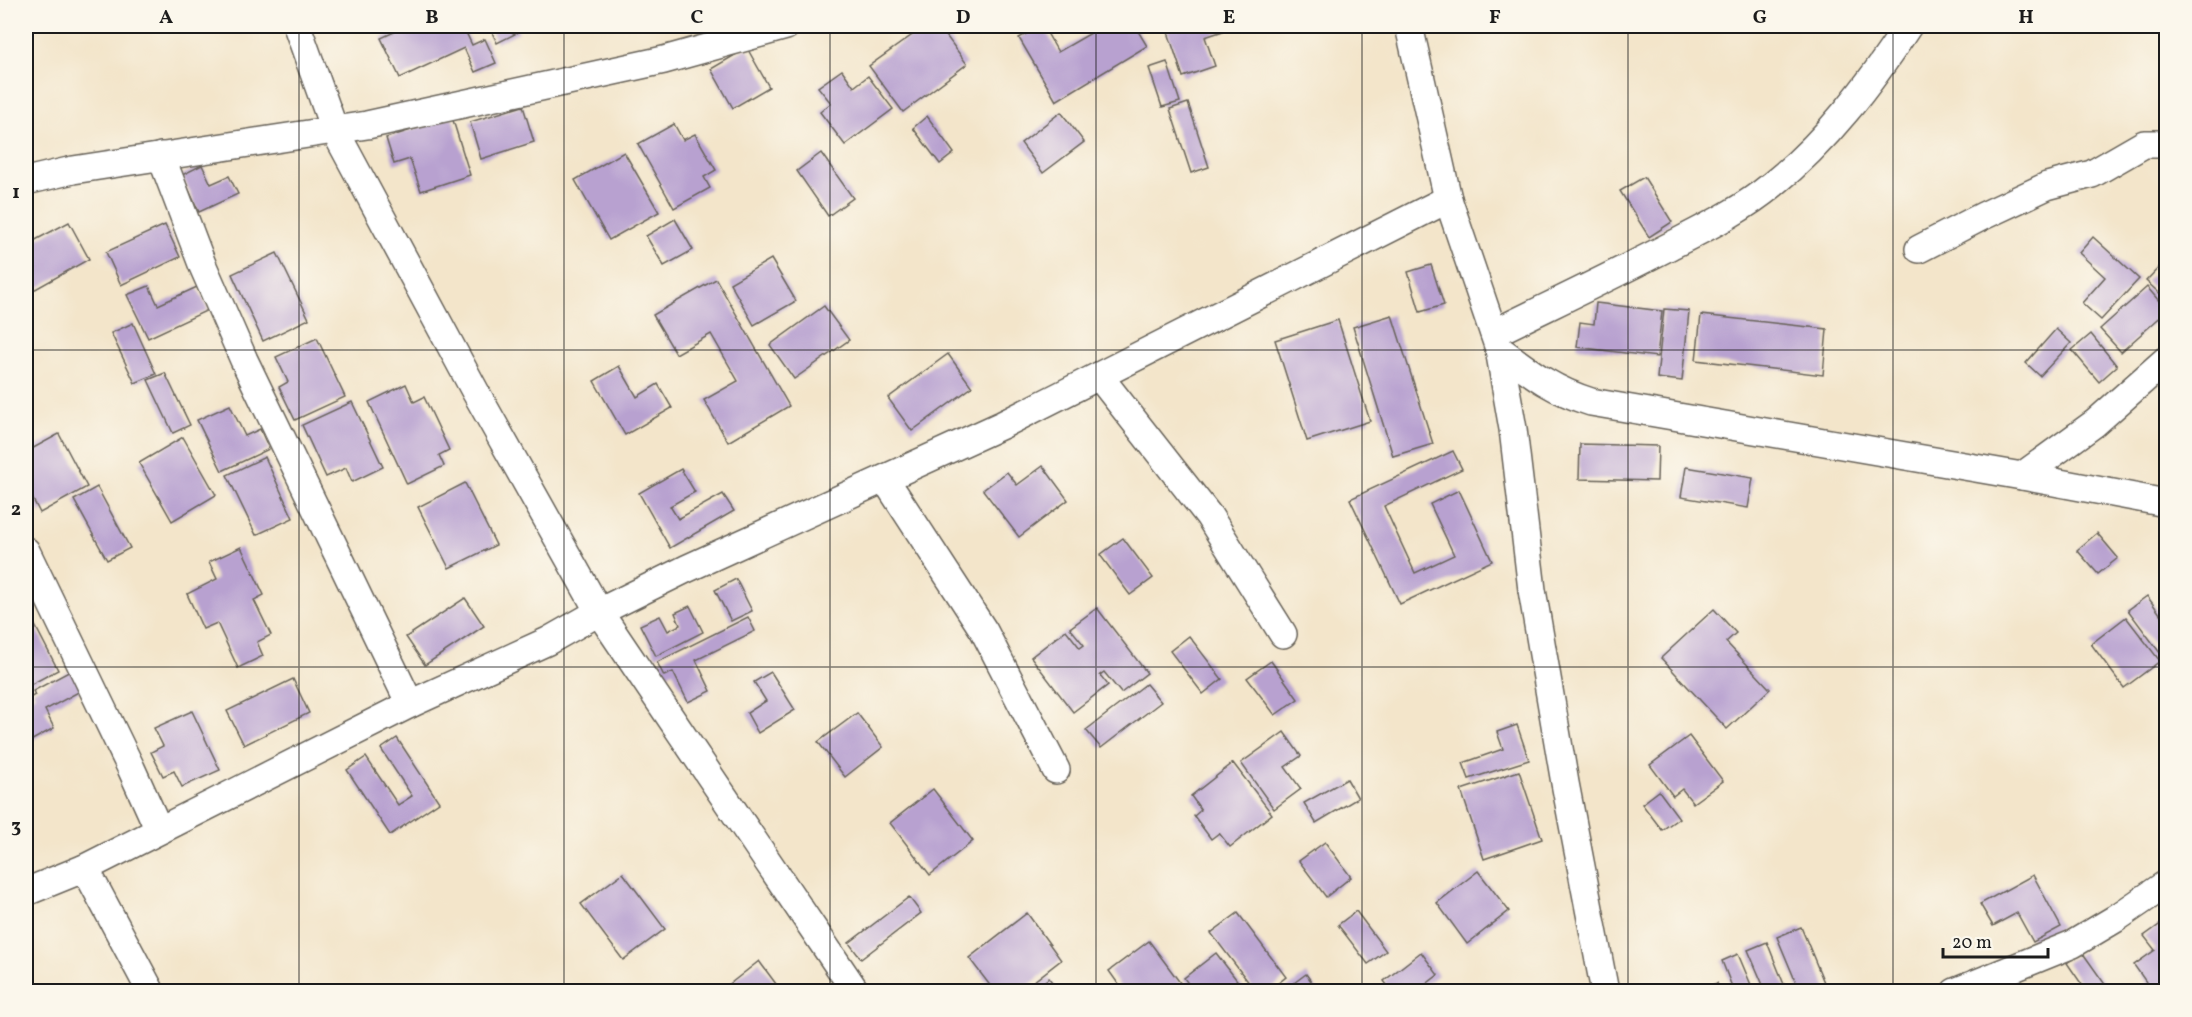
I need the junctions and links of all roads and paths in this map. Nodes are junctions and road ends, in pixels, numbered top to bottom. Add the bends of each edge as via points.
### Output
1 (297, 26) edge
2 (786, 26) edge
3 (1408, 26) edge
4 (1908, 26) edge
5 (334, 129) junction
6 (2166, 144) edge
7 (161, 156) junction
8 (26, 181) edge
9 (1448, 199) junction
10 (1919, 249) dead end
11 (1497, 341) junction
12 (2166, 360) edge
13 (1099, 376) junction
14 (2022, 476) junction
15 (885, 479) junction
16 (2166, 503) edge
17 (26, 551) edge
18 (599, 612) junction
19 (1283, 634) dead end
20 (410, 705) junction
21 (1056, 770) dead end
22 (159, 830) junction
23 (85, 868) junction
24 (2166, 884) edge
25 (26, 892) edge
26 (151, 992) edge
27 (856, 992) edge
28 (1605, 992) edge
29 (1955, 992) edge

1 - 5 street
2 - 5 street via 664,60
3 - 9 street
4 - 11 street via 1853,103 1810,152 1771,186 1729,215
5 - 7 street
5 - 18 street
6 - 10 street via 2144,144 2092,174 2047,186
7 - 8 street
7 - 20 street via 244,360
9 - 11 street
9 - 13 street
11 - 14 street via 1540,380 1591,402
11 - 28 street via 1513,429 1532,590
12 - 14 street via 2095,423
13 - 15 street
13 - 19 street via 1209,516
14 - 16 street
15 - 18 street
15 - 21 street via 984,631
17 - 22 street
18 - 20 street via 548,641
18 - 27 street
20 - 22 street
22 - 23 street
23 - 25 street
23 - 26 street
24 - 29 street via 2073,944

